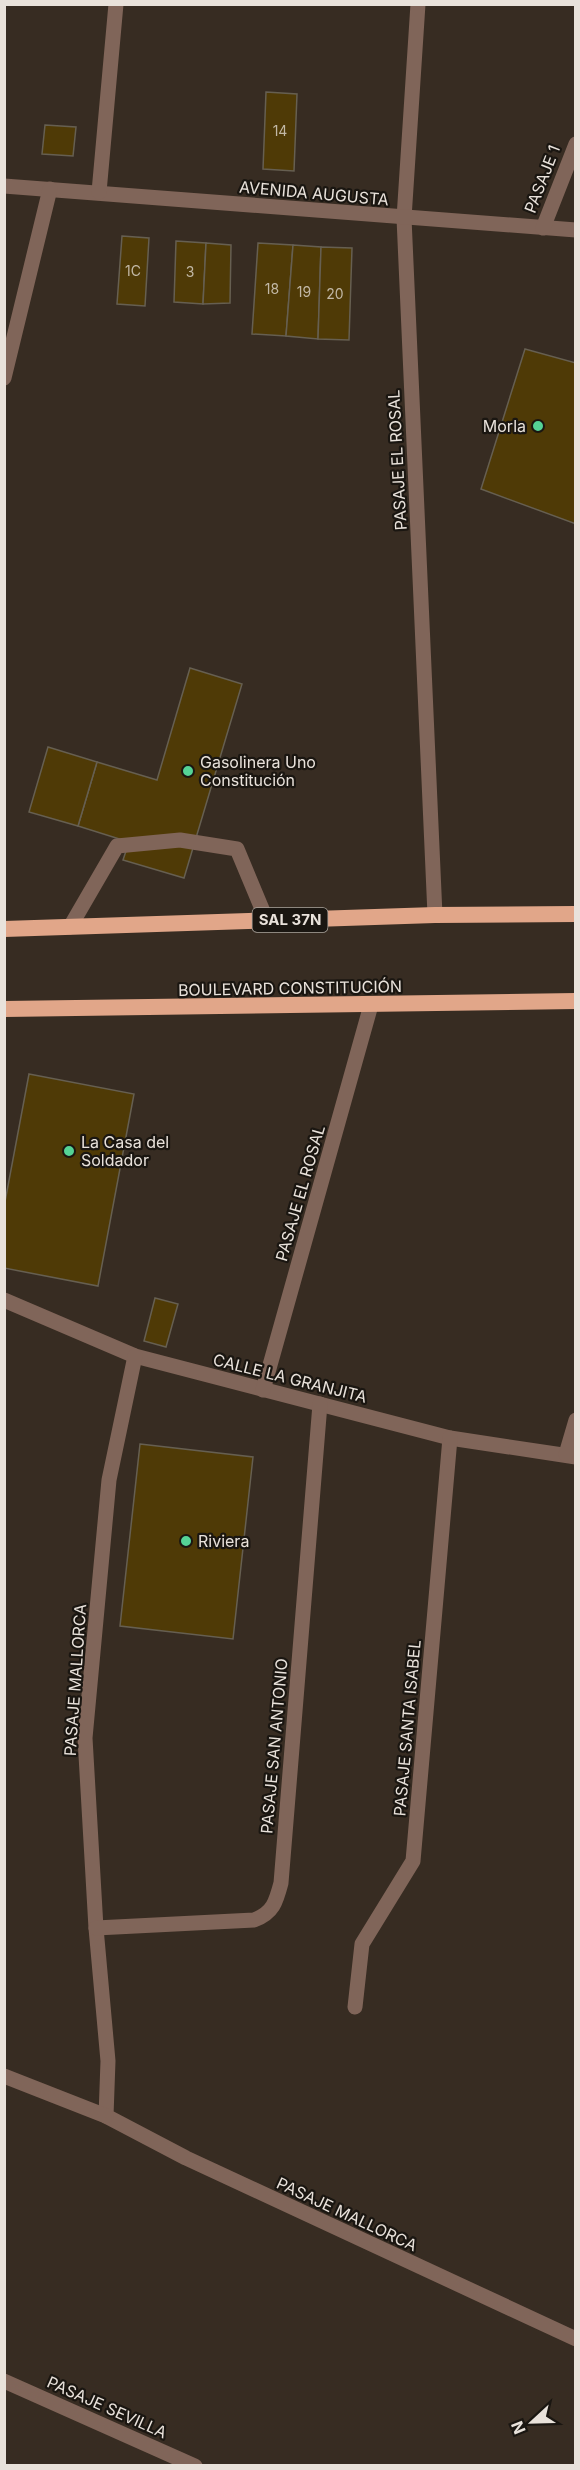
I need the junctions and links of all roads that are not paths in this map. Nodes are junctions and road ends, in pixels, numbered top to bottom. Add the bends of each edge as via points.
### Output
1 (116, 4) edge
2 (418, 4) edge
3 (576, 144) edge
4 (4, 186) edge
5 (50, 189) junction
6 (99, 192) junction
7 (404, 218) junction
8 (543, 228) junction
9 (576, 230) edge
10 (4, 378) edge
11 (576, 914) edge
12 (435, 915) junction
13 (4, 919) edge
14 (267, 921) junction
15 (70, 927) junction
16 (22, 928) junction
17 (4, 929) edge
18 (576, 1001) edge
19 (371, 1005) junction
20 (6, 1010) edge
21 (4, 1300) edge
22 (135, 1356) junction
23 (263, 1390) junction
24 (320, 1404) junction
25 (576, 1420) edge
26 (450, 1438) junction
27 (571, 1456) edge
28 (96, 1928) junction
29 (355, 2007) dead end
30 (4, 2076) edge
31 (106, 2116) junction
32 (576, 2338) edge
33 (4, 2381) edge
34 (195, 2466) edge

1 - 6 street
2 - 7 street, PASAJE EL ROSAL
3 - 8 street, PASAJE 1
4 - 5 street, AVENIDA AUGUSTA
5 - 6 street, AVENIDA AUGUSTA
5 - 10 street
6 - 7 street, AVENIDA AUGUSTA
7 - 8 street, AVENIDA AUGUSTA
7 - 12 street, PASAJE EL ROSAL
8 - 9 street, AVENIDA AUGUSTA
11 - 12 highway, SAL 37N
12 - 14 highway, SAL 37N
13 - 16 highway
14 - 15 highway, SAL 37N
14 - 15 street via 237,849 180,840 117,846
15 - 16 highway, SAL 37N
16 - 17 highway, SAL 37N
18 - 19 highway, BOULEVARD CONSTITUCIÓN
19 - 20 highway, BOULEVARD CONSTITUCIÓN
19 - 23 street, PASAJE EL ROSAL
21 - 22 street, CALLE LA GRANJITA
22 - 23 street, CALLE LA GRANJITA
22 - 28 street, PASAJE MALLORCA via 109,1480 85,1738
23 - 24 street, CALLE LA GRANJITA
24 - 26 street, CALLE LA GRANJITA
24 - 28 street, PASAJE SAN ANTONIO via 281,1883 275,1905 267,1915 254,1920
25 - 27 street
26 - 27 street, CALLE LA GRANJITA
26 - 29 street, PASAJE SANTA ISABEL via 413,1861 362,1944
28 - 31 street, PASAJE MALLORCA via 108,2061
30 - 31 street, PASAJE MALLORCA
31 - 32 street, PASAJE MALLORCA via 186,2158
33 - 34 street, PASAJE SEVILLA

